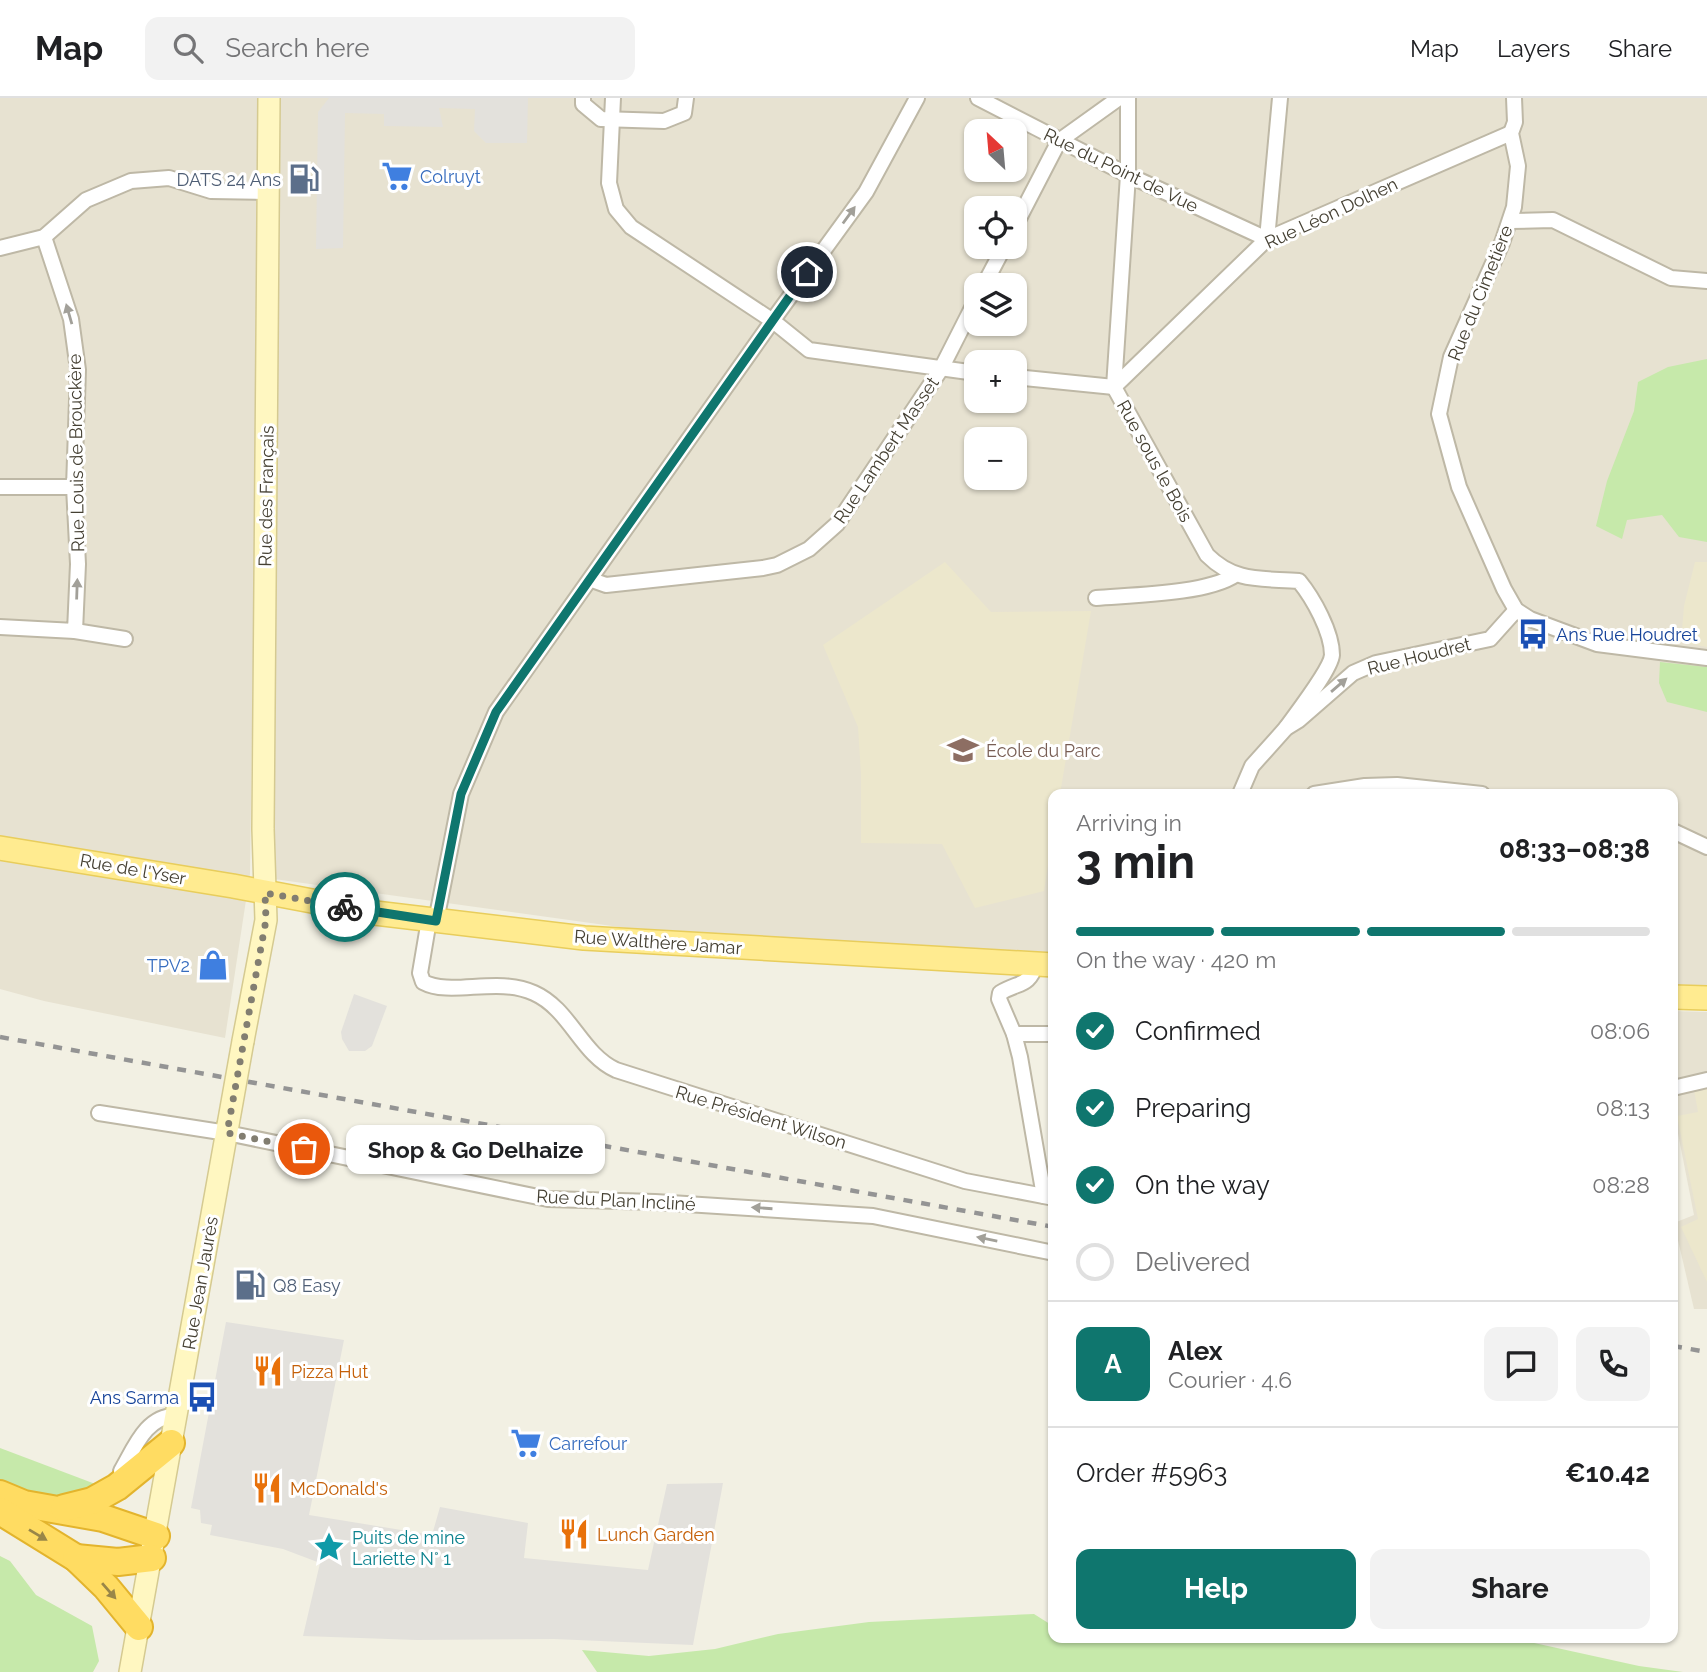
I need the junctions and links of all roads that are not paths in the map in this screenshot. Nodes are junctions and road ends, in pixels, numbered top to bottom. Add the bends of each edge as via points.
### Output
1 (269, 98) edge
2 (583, 98) edge
3 (613, 98) edge
4 (686, 98) edge
5 (917, 98) edge
6 (978, 98) edge
7 (1119, 98) edge
8 (1128, 98) edge
9 (1280, 98) edge
10 (1514, 98) edge
11 (612, 119) junction
12 (1511, 133) junction
13 (1059, 141) junction
14 (1128, 175) junction
15 (268, 192) junction
16 (1027, 203) edge
17 (1510, 221) junction
18 (44, 237) junction
19 (1267, 239) junction
20 (0, 248) edge
21 (1707, 281) edge
22 (773, 321) junction
23 (964, 323) edge
24 (940, 369) junction
25 (964, 372) edge
26 (1027, 378) edge
27 (1114, 387) junction
28 (0, 487) edge
29 (74, 487) junction
30 (1235, 575) junction
31 (592, 580) junction
32 (1097, 598) dead end
33 (1516, 610) junction
34 (0, 627) edge
35 (75, 631) junction
36 (125, 639) dead end
37 (1707, 658) edge
38 (1286, 728) junction
39 (1242, 789) edge
40 (1346, 789) edge
41 (1435, 789) edge
42 (1678, 834) edge
43 (0, 848) edge
44 (1707, 848) edge
45 (265, 893) junction
46 (432, 920) junction
47 (1045, 964) edge
48 (1678, 997) edge
49 (1707, 998) edge
50 (1014, 1034) junction
51 (1048, 1034) edge
52 (1707, 1080) edge
53 (1678, 1086) edge
54 (99, 1113) dead end
55 (227, 1129) junction
56 (1048, 1192) edge
57 (1048, 1197) edge
58 (1048, 1252) edge
59 (176, 1416) junction
60 (171, 1443) junction
61 (121, 1471) dead end
62 (0, 1494) edge
63 (55, 1510) junction
64 (0, 1511) edge
65 (154, 1547) junction
66 (76, 1558) junction
67 (139, 1626) junction
68 (130, 1672) edge

1 - 15 main road, Rue des Français
2 - 11 street via 583,104 601,119
3 - 11 street
4 - 11 street via 684,113 664,121
22 -> 5 street via 866,192
6 - 13 street, Rue du Point de Vue
7 - 13 street
8 - 14 street
9 - 19 street
10 - 12 street, Rue du Cimetière
11 - 22 street via 609,183 616,209 631,227
12 - 17 street, Rue du Cimetière via 1518,174
12 - 19 street, Rue Léon Dolhen
13 - 14 street, Rue du Point de Vue
13 - 16 street
14 - 19 street, Rue du Point de Vue
14 - 27 street
15 - 18 street via 211,191 169,178 131,181 86,200
15 - 45 main road, Rue des Français
17 - 21 street via 1553,220 1671,278
17 - 33 street, Rue du Cimetière via 1451,358 1439,414 1459,487
18 - 20 street
29 -> 18 street, Rue Louis de Brouckère via 78,370 71,319
19 - 27 street, Rue Léon Dolhen
22 - 24 street via 809,350
22 - 31 street
23 - 24 street, Rue Lambert Masset
24 - 25 street
24 - 31 street, Rue Lambert Masset via 837,524 809,549 763,568 606,585
26 - 27 street, Rue sous le Bois
27 - 30 street, Rue sous le Bois via 1207,555
28 - 29 street
35 -> 29 street, Rue Louis de Brouckère
30 - 32 street via 1197,588
30 - 38 street via 1299,581 1325,627 1332,656
31 - 46 street via 496,712 480,746 461,794
33 - 37 street via 1597,644
38 -> 33 street, Rue Houdret via 1353,673 1376,663 1490,639
34 - 35 street
35 - 36 street
38 - 39 street, Rue Houdret via 1252,766
40 - 41 street via 1397,785
42 - 44 street
43 - 45 main road, Rue de l'Yser
45 - 46 main road, Rue Walthère Jamar
45 - 55 main road, Rue Jean Jaurès, bridge via 266,920
46 - 47 main road, Rue Walthère Jamar via 584,938
46 - 57 street, Rue Président Wilson via 420,973 423,982 433,987 525,989 547,1000 600,1060 616,1070 978,1185
47 - 50 street via 1025,983 1000,993
48 - 49 main road
50 - 51 street
50 - 56 street
52 - 53 street
54 - 55 street, Rue du Plan Incliné
58 -> 55 street, Rue du Plan Incliné via 873,1216 548,1199
55 - 59 main road, Rue Jean Jaurès
59 - 60 main road, Rue Jean Jaurès
59 - 61 street via 157,1420 146,1429
60 - 63 highway via 117,1487 92,1501
60 - 65 main road, Rue Jean Jaurès
62 - 63 highway
63 - 65 highway via 103,1518
64 -> 66 highway
65 - 66 highway via 118,1562
65 - 67 main road, Rue Jean Jaurès
66 -> 67 highway
67 - 68 main road, Rue Jean Jaurès

